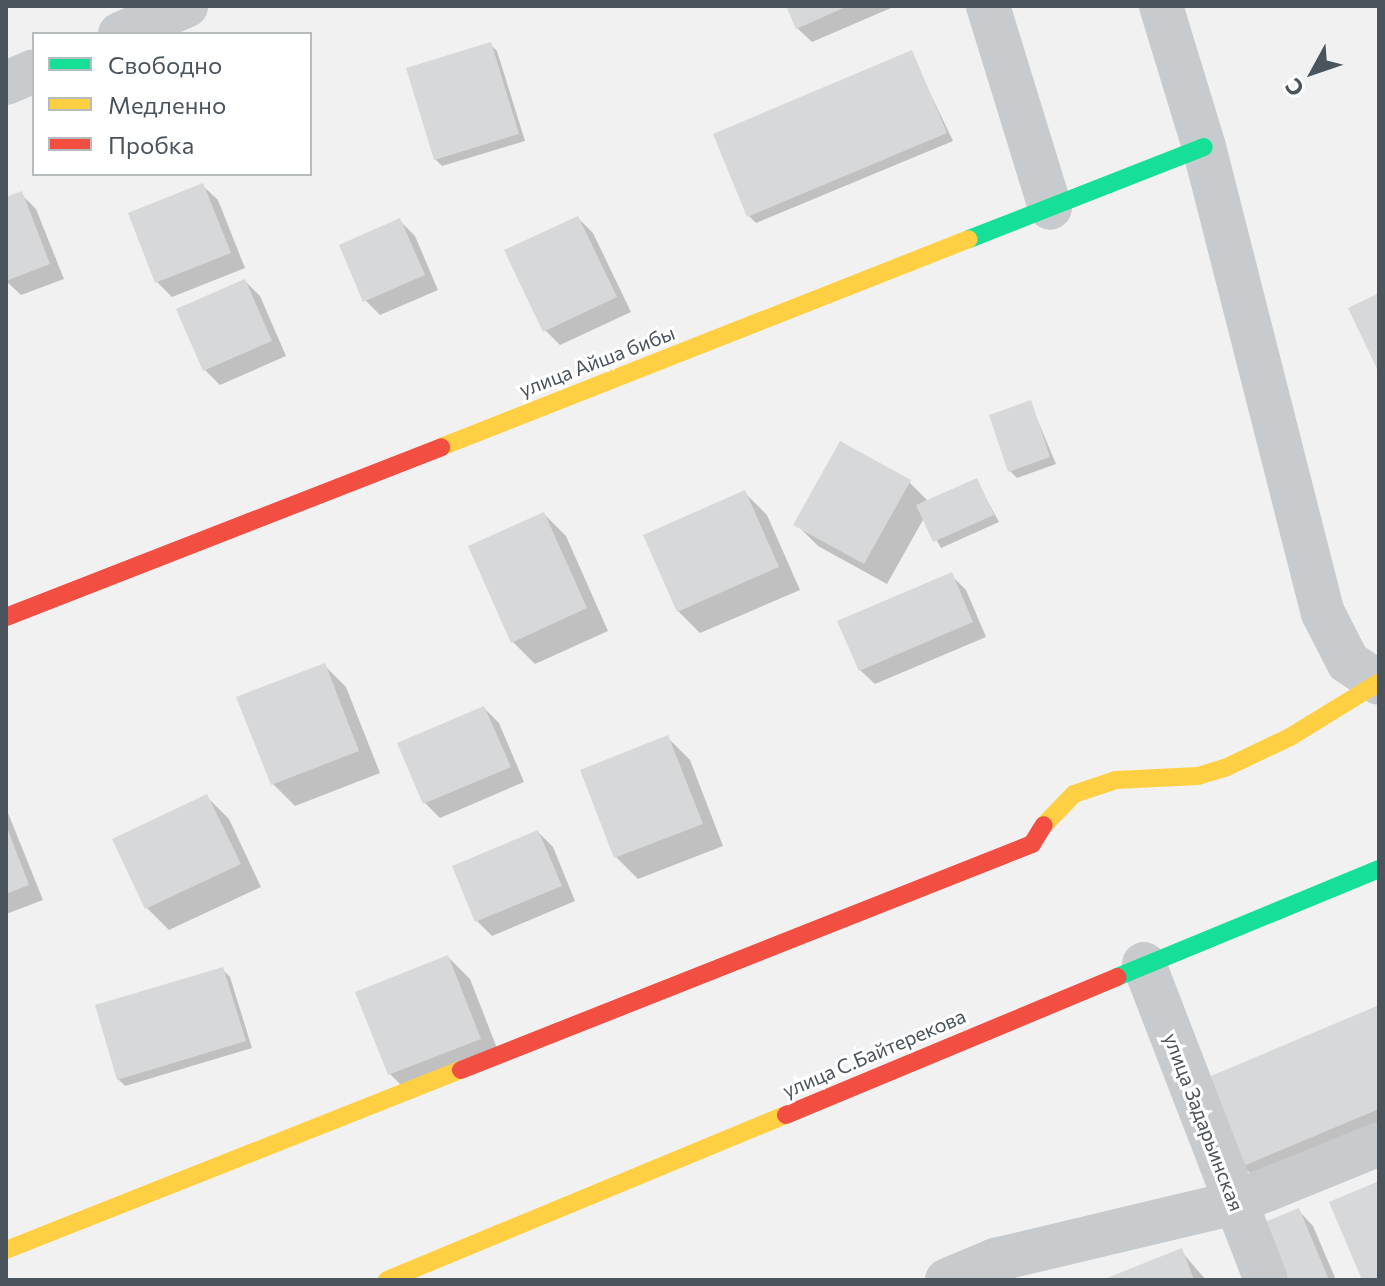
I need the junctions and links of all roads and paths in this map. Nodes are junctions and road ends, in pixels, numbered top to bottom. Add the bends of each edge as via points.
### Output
1 (186, 6) edge
2 (988, 6) edge
3 (1161, 6) edge
4 (125, 32) edge
5 (32, 72) edge
6 (6, 83) edge
7 (1204, 147) junction
8 (1050, 208) junction
9 (10, 606) edge
10 (1378, 683) edge
11 (1379, 869) edge
12 (1144, 964) junction
13 (1379, 1144) edge
14 (1234, 1203) junction
15 (6, 1250) edge
16 (387, 1280) edge
17 (947, 1280) edge
18 (1266, 1280) edge

1 - 4 street
2 - 8 street
3 - 7 street
5 - 6 street
7 - 8 street, улица Айша бибы
7 - 10 street via 1323,613 1348,662
8 - 9 street, улица Айша бибы
10 - 15 street via 1290,737 1225,768 1198,776 1116,780 1074,794 1052,812 1032,844
11 - 12 street, улица С.Байтерекова
12 - 14 street, улица Задарьинская
12 - 16 street, улица С.Байтерекова
13 - 14 street
14 - 17 street via 995,1260
14 - 18 street, улица Задарьинская

